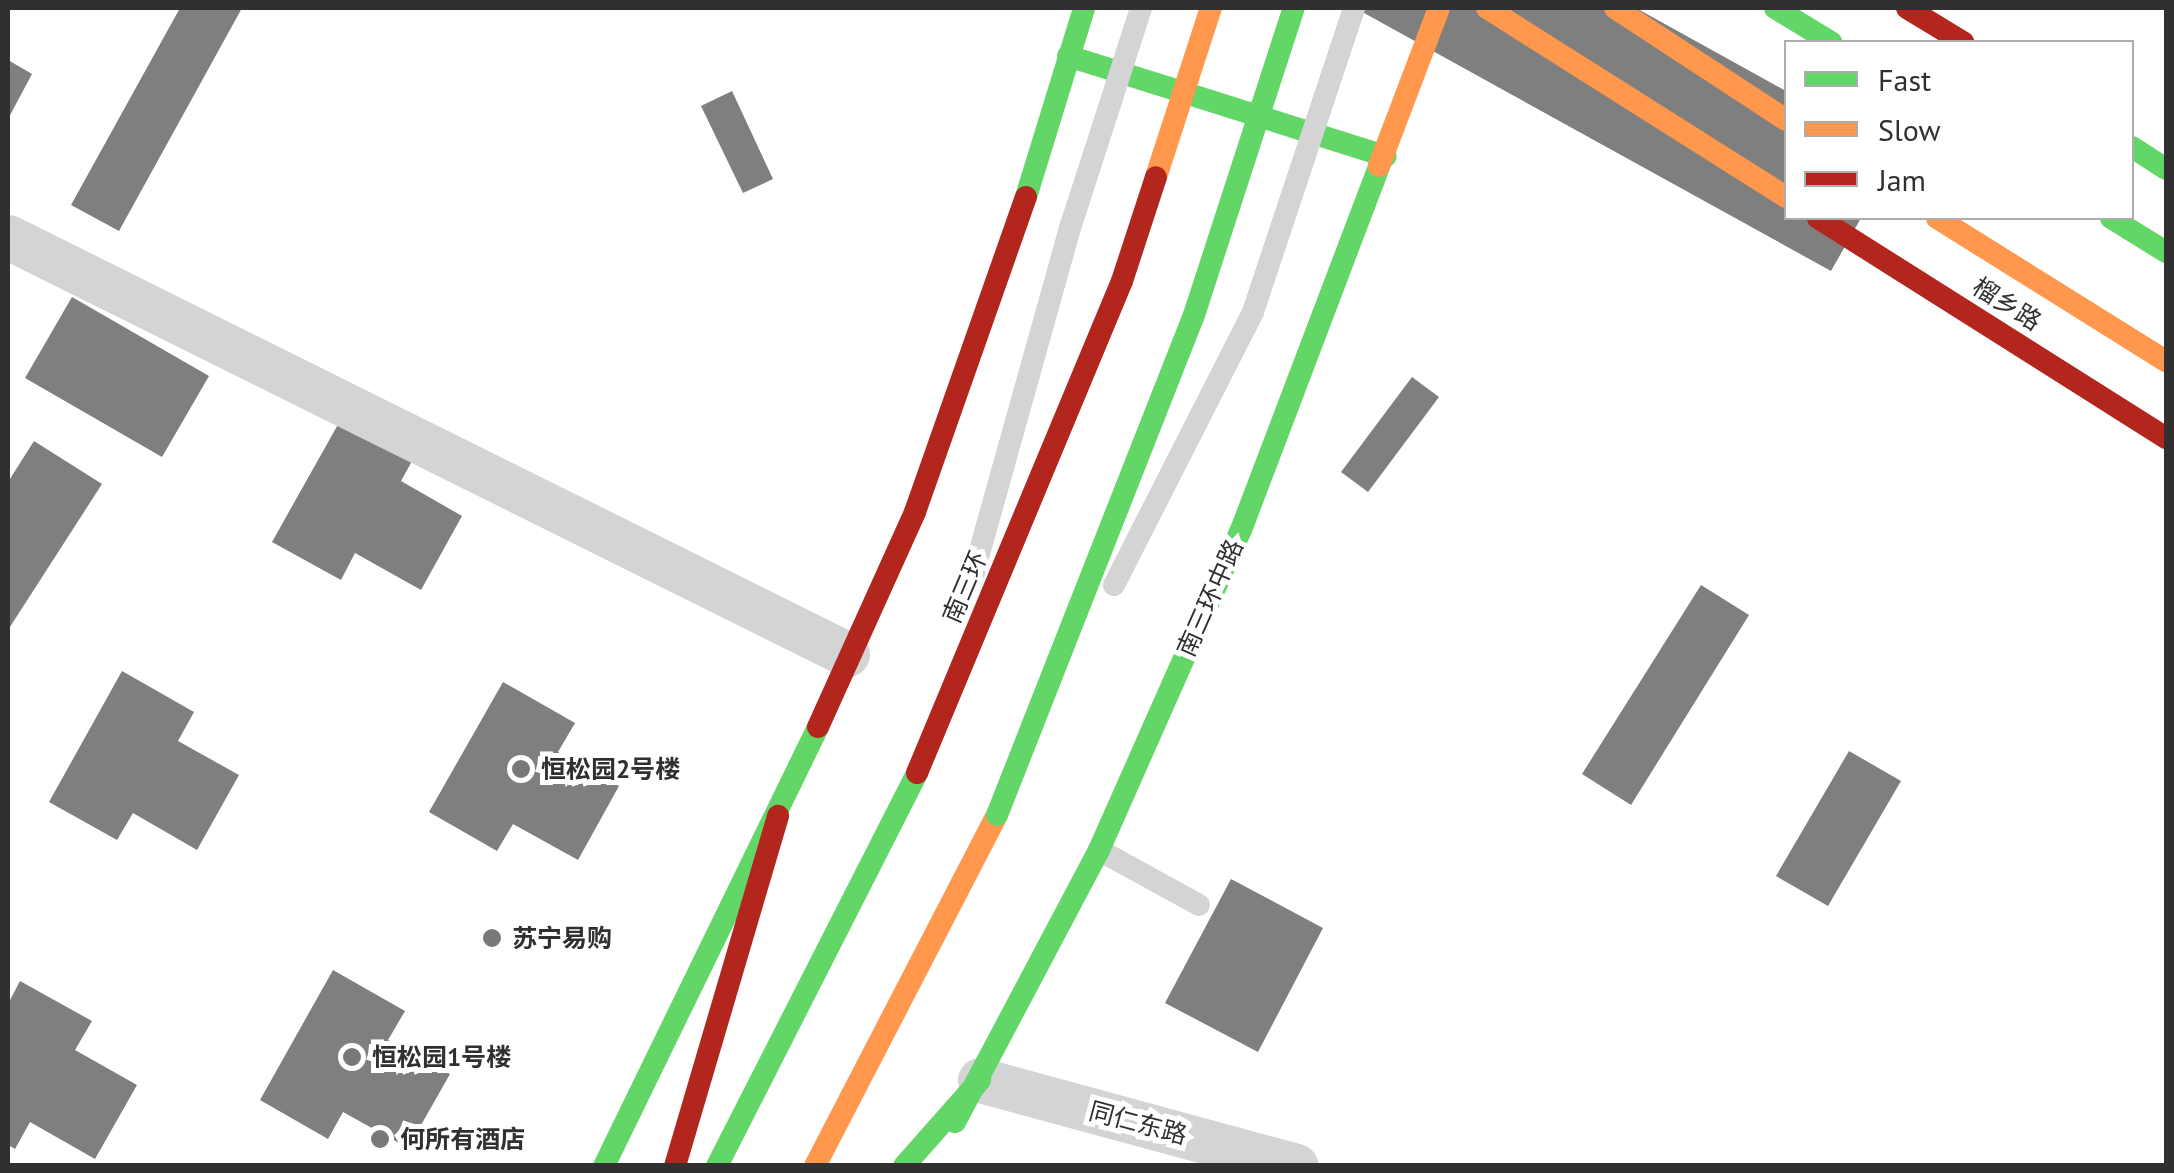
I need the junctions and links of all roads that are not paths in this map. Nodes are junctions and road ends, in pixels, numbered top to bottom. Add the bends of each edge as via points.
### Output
1 (1084, 8) edge
2 (1141, 8) edge
3 (1211, 8) edge
4 (1294, 8) edge
5 (1354, 8) edge
6 (1440, 8) edge
7 (1487, 8) edge
8 (1615, 8) edge
9 (1775, 8) edge
10 (1907, 8) edge
11 (1828, 40) edge
12 (1960, 40) edge
13 (1068, 56) junction
14 (1784, 119) edge
15 (2134, 148) edge
16 (1386, 156) junction
17 (2166, 169) edge
18 (1784, 196) edge
19 (1821, 220) edge
20 (1940, 220) edge
21 (2114, 220) edge
22 (8, 238) edge
23 (2166, 252) edge
24 (2166, 360) edge
25 (2166, 438) edge
26 (847, 654) junction
27 (917, 773) junction
28 (997, 815) junction
29 (778, 816) junction
30 (1099, 850) junction
31 (1199, 905) dead end
32 (980, 1080) junction
33 (604, 1166) edge
34 (676, 1166) edge
35 (717, 1166) edge
36 (815, 1166) edge
37 (904, 1166) edge
38 (929, 1166) edge
39 (1296, 1166) edge

1 - 13 main road
2 - 27 lane, bridge via 1071,225
3 - 27 main road, 南三环, bridge via 1122,281
4 - 28 main road, bridge via 1194,315
5 - 28 lane, bridge via 1253,312
6 - 16 main road, 南三环中路
7 - 18 main road
8 - 14 main road
9 - 11 main road
10 - 12 main road
13 - 16 main road
13 - 26 main road via 1017,227 914,512
15 - 17 main road
16 - 30 main road, 南三环中路 via 1241,530
19 - 25 main road, 榴乡路
20 - 24 main road, 榴乡路
21 - 23 main road
22 - 26 street
26 - 29 main road
27 - 35 main road, 南三环
28 - 36 main road
29 - 33 main road
29 - 34 main road
30 - 31 lane
30 - 32 main road, 南三环中路
32 - 37 main road
32 - 38 main road, 南三环中路
32 - 39 street, 同仁东路

